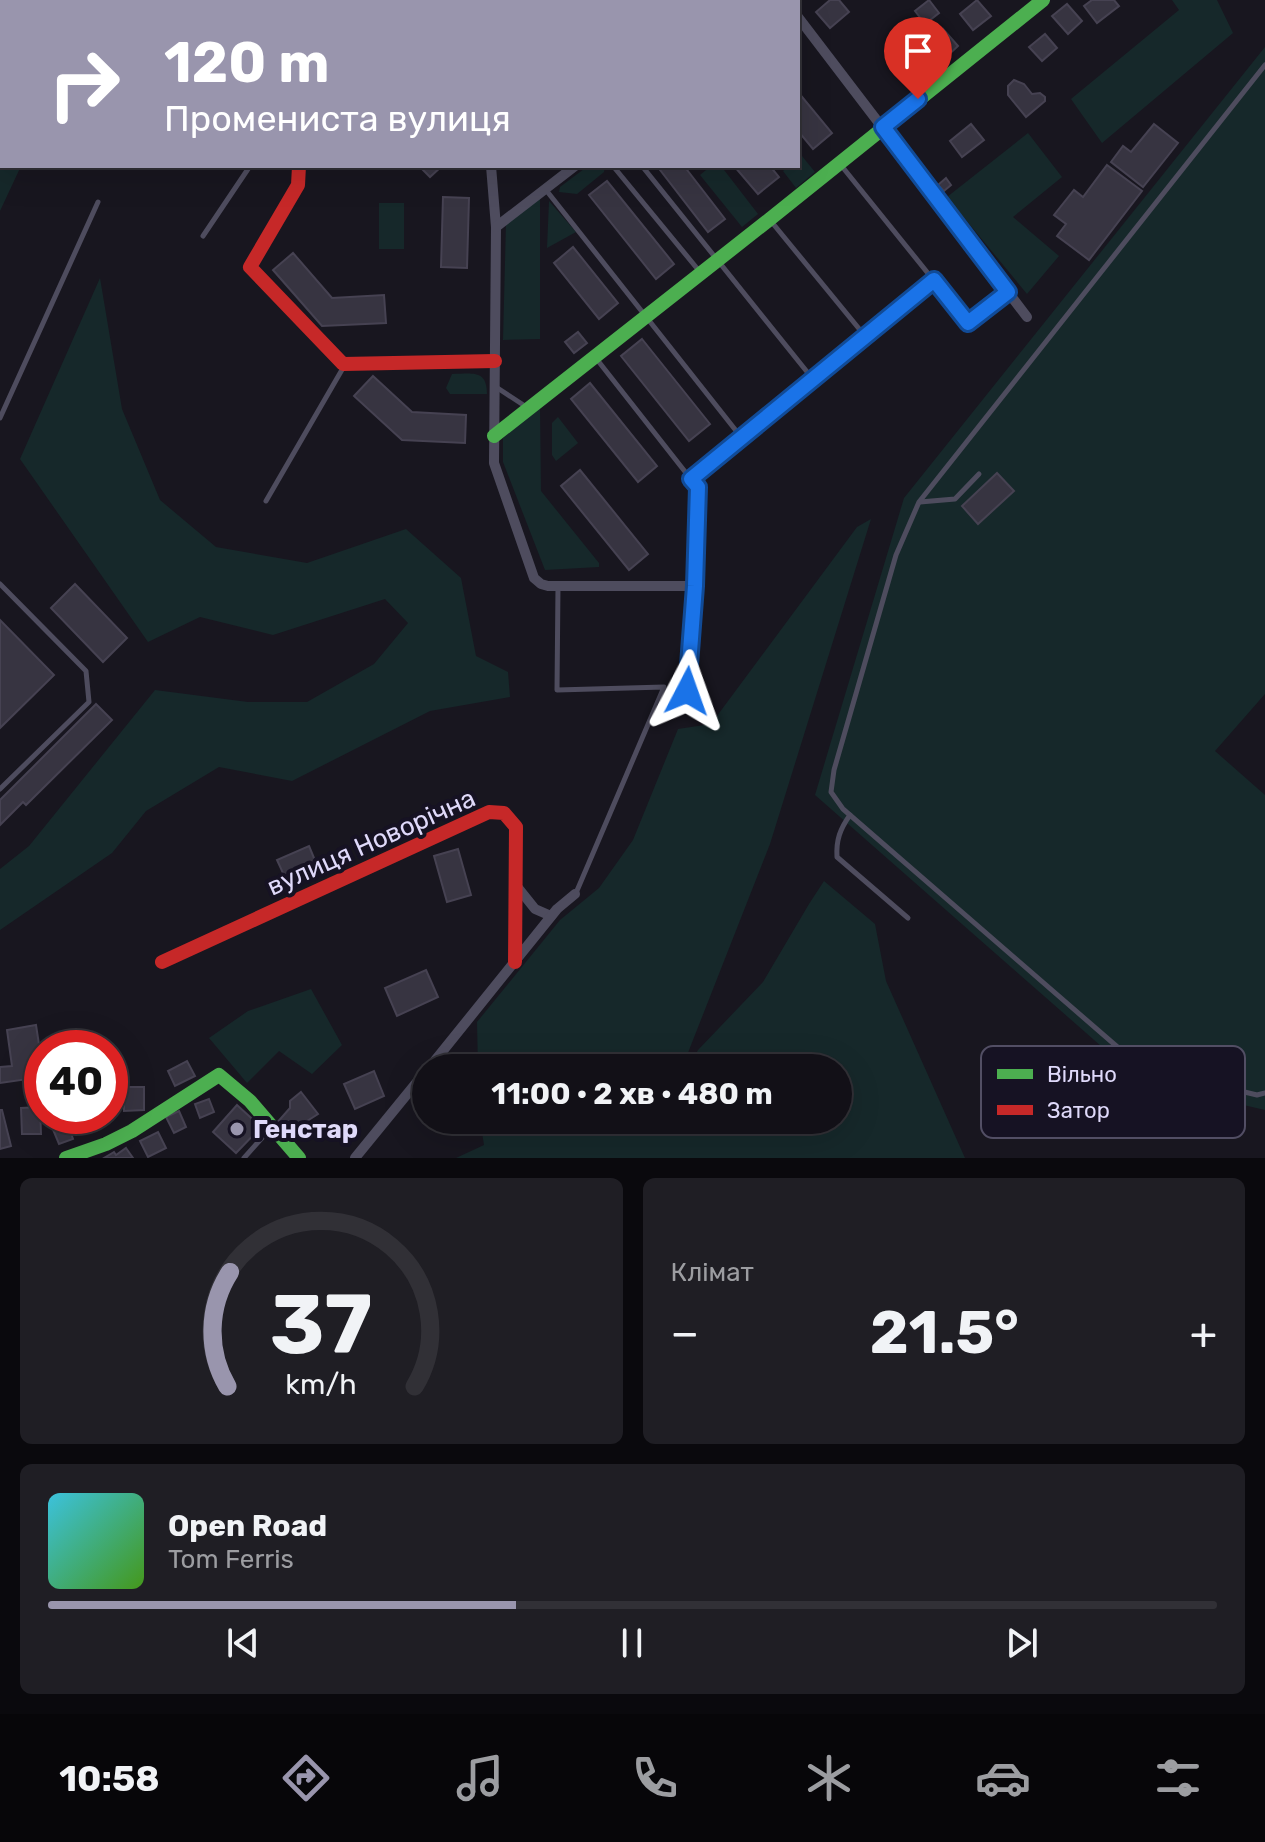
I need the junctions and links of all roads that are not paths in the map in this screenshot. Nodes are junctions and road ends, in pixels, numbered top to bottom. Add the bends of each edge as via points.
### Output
1 (1043, 0) edge
2 (800, 20) edge
3 (1265, 65) edge
4 (883, 127) junction
5 (839, 163) junction
6 (249, 168) edge
7 (299, 168) edge
8 (491, 168) edge
9 (572, 168) edge
10 (615, 168) edge
11 (644, 168) edge
12 (545, 189) junction
13 (98, 202) dead end
14 (770, 219) junction
15 (496, 227) junction
16 (203, 236) dead end
17 (718, 259) junction
18 (701, 273) junction
19 (934, 280) junction
20 (1008, 292) junction
21 (647, 315) junction
22 (1027, 317) dead end
23 (865, 336) junction
24 (595, 356) junction
25 (495, 361) junction
26 (346, 364) junction
27 (812, 379) junction
28 (495, 386) junction
29 (529, 408) junction
30 (0, 418) edge
31 (494, 436) junction
32 (741, 437) junction
33 (979, 474) dead end
34 (691, 479) junction
35 (266, 501) dead end
36 (919, 502) junction
37 (0, 584) edge
38 (558, 586) junction
39 (695, 586) junction
40 (687, 691) dead end
41 (0, 789) edge
42 (850, 815) junction
43 (515, 884) junction
44 (575, 894) joint
45 (551, 916) junction
46 (908, 918) dead end
47 (162, 962) dead end
48 (515, 962) junction
49 (1116, 1046) edge
50 (440, 1054) edge
51 (412, 1088) edge
52 (1245, 1092) edge
53 (1265, 1093) edge
54 (273, 1126) junction
55 (66, 1158) edge
56 (244, 1158) edge
57 (299, 1158) edge
58 (355, 1158) edge

1 - 4 street
2 - 4 street
3 - 36 lane
4 - 5 street
4 - 20 street
5 - 14 street
5 - 19 lane
6 - 16 lane
7 - 26 street via 298,185 250,267
8 - 15 street
9 - 12 street
10 - 18 lane
11 - 17 lane
12 - 15 street
12 - 21 lane
13 - 30 lane
14 - 17 street
14 - 23 lane
15 - 25 street
17 - 18 street
17 - 27 lane
18 - 21 street
19 - 20 lane via 968,323
19 - 23 street
20 - 22 street
21 - 24 street
21 - 32 lane
23 - 27 street
24 - 29 street
24 - 34 lane
25 - 26 street
25 - 28 street
26 - 35 lane
27 - 32 street
28 - 29 lane
28 - 31 street
29 - 31 street
31 - 38 street via 494,463 534,578
32 - 34 street
33 - 36 lane via 955,499
34 - 39 street via 698,487
36 - 42 lane via 896,555 834,770 831,792
37 - 41 lane via 86,671 89,702
38 - 39 street
38 - 44 lane via 557,690 664,687
39 - 40 street
42 - 46 lane via 836,844 837,857
42 - 49 lane
43 - 45 street via 535,909
43 - 47 street, вулиця Новорічна via 516,827 504,813 489,812
43 - 48 street, вулиця Новорічна
44 - 45 street
45 - 48 street
48 - 50 street
51 - 58 street
52 - 53 lane
54 - 55 street via 219,1075 118,1139
54 - 56 lane
54 - 57 street

